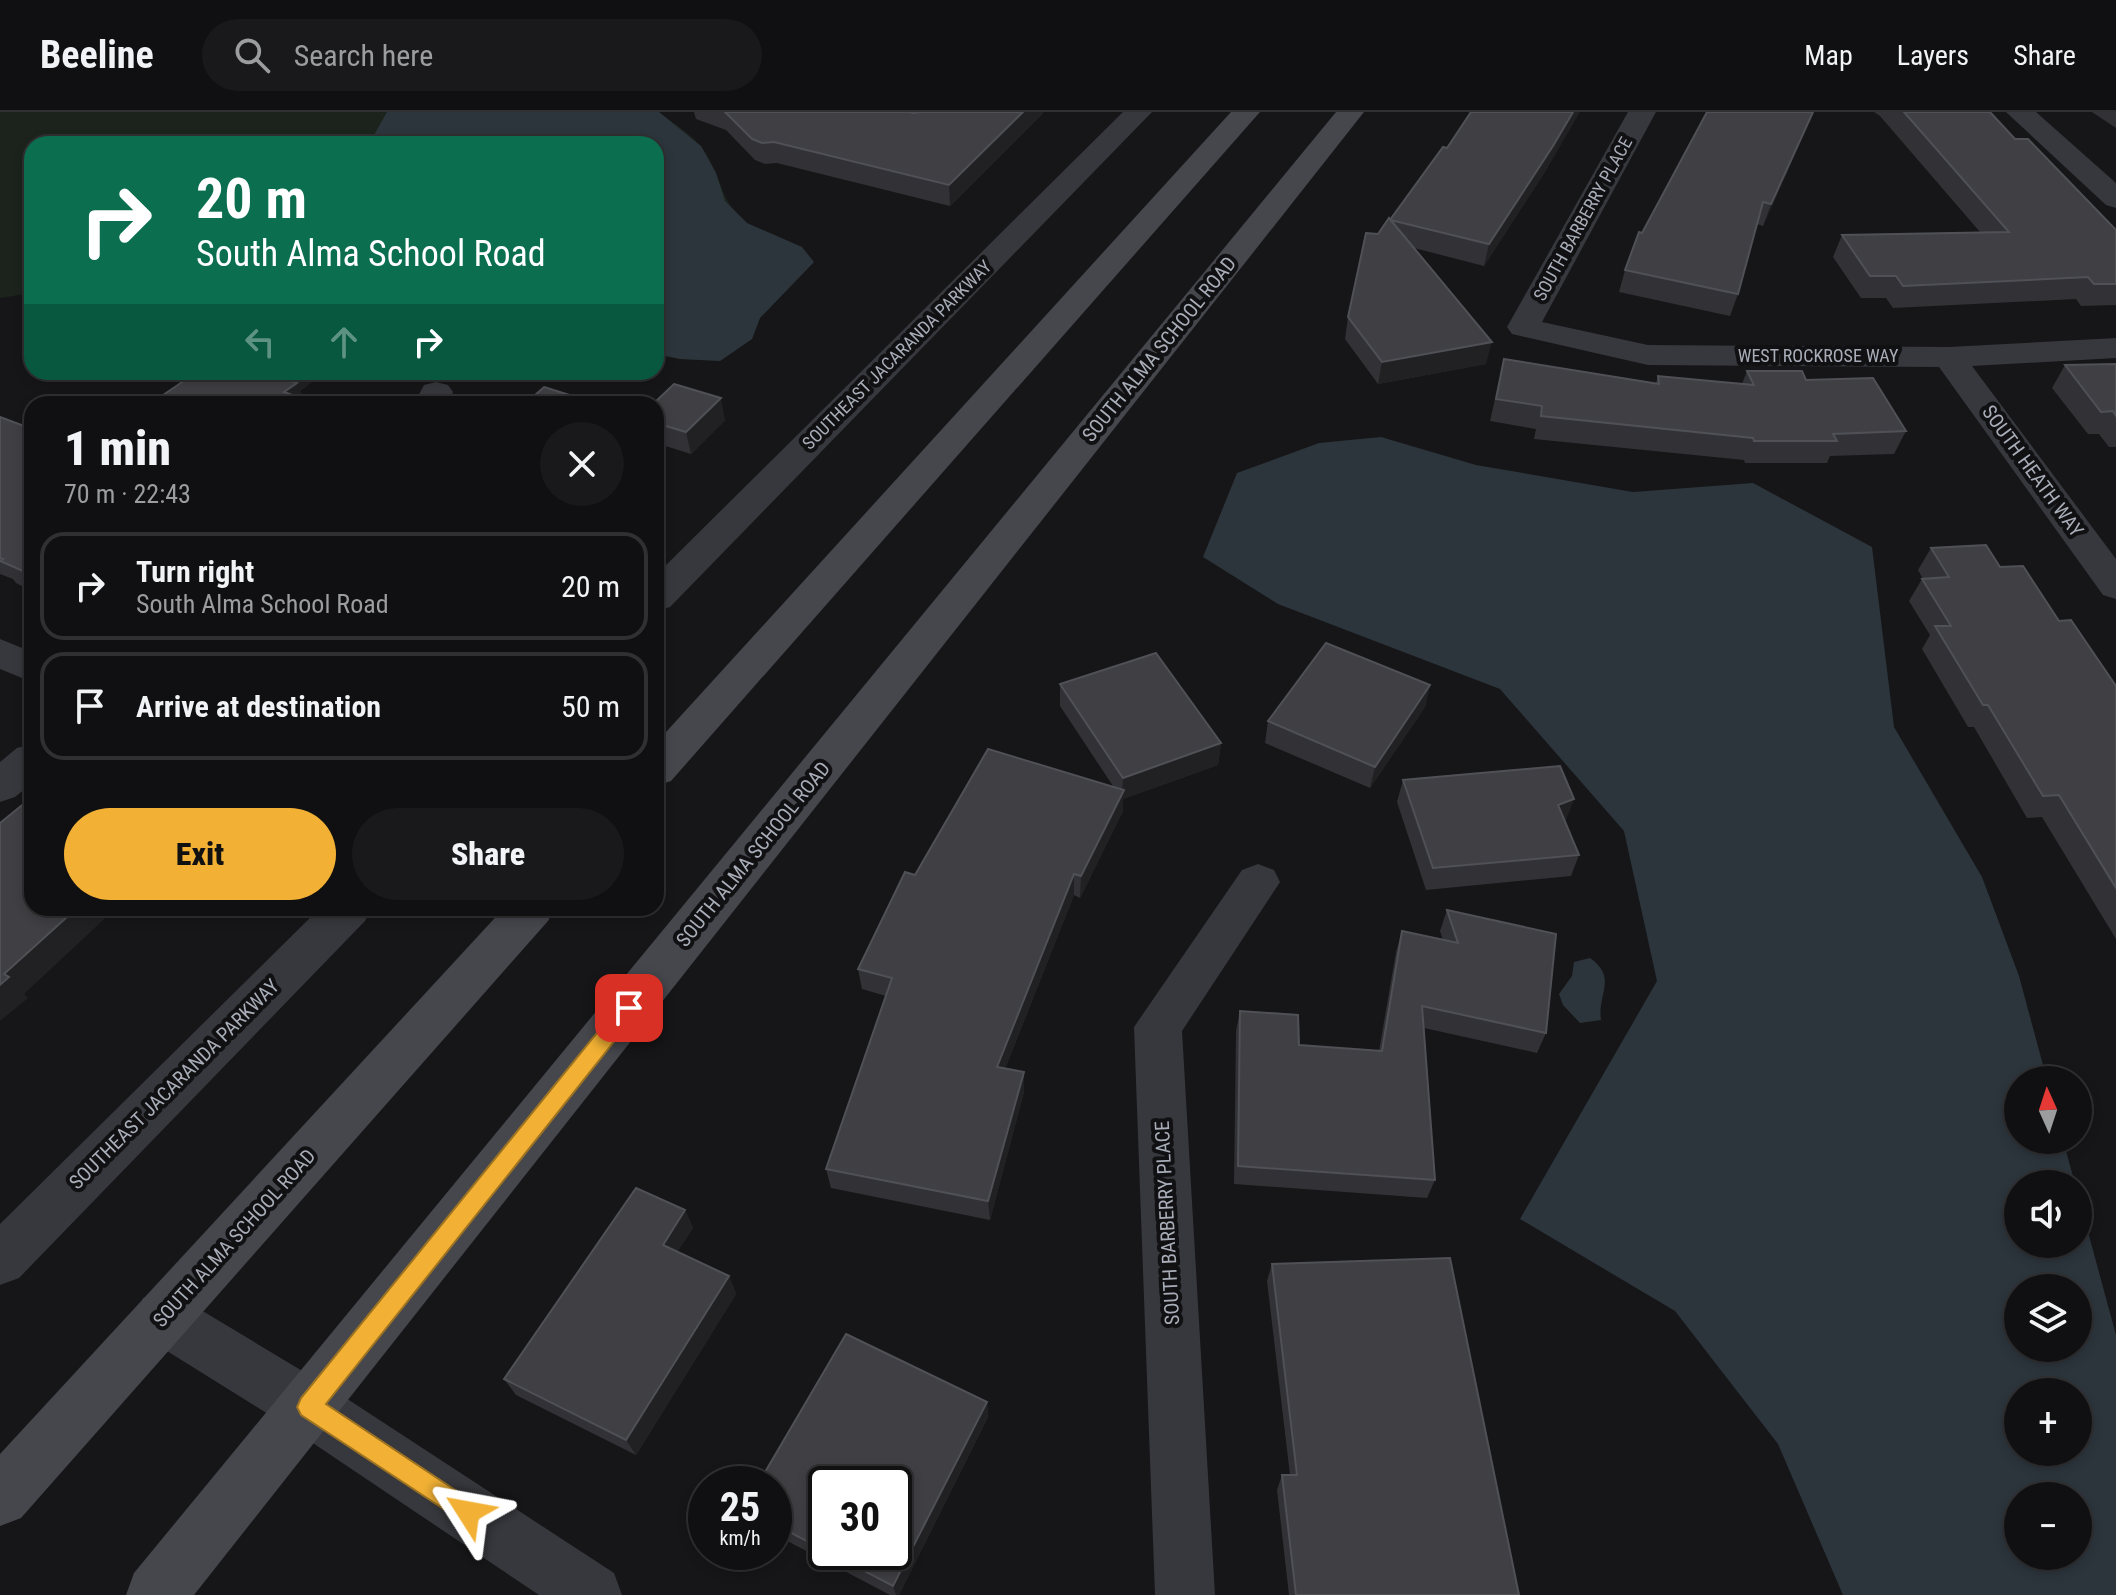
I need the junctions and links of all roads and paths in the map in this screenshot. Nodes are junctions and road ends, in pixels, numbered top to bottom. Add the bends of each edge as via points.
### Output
1 (1138, 112) edge
2 (1246, 112) edge
3 (1350, 112) edge
4 (1642, 112) edge
5 (2020, 112) edge
6 (2116, 199) edge
7 (1523, 327) joint
8 (2116, 348) edge
9 (1949, 357) junction
10 (2116, 586) edge
11 (664, 590) edge
12 (0, 653) edge
13 (24, 664) edge
14 (664, 761) edge
15 (24, 766) edge
16 (0, 786) edge
17 (1258, 882) dead end
18 (341, 916) edge
19 (525, 916) edge
20 (0, 1260) edge
21 (162, 1317) junction
22 (309, 1407) junction
23 (0, 1497) edge
24 (156, 1595) edge
25 (592, 1595) edge
26 (1185, 1595) edge

1 - 11 street, SOUTHEAST JACARANDA PARKWAY
2 - 14 main road
3 - 22 main road, SOUTH ALMA SCHOOL ROAD
4 - 7 street, SOUTH BARBERRY PLACE
5 - 6 street
7 - 9 street, WEST ROCKROSE WAY via 1648,355
8 - 9 street, WEST ROCKROSE WAY
9 - 10 street, SOUTH HEATH WAY
12 - 13 street
15 - 16 street
17 - 26 street, SOUTH BARBERRY PLACE via 1158,1027
18 - 20 street, SOUTHEAST JACARANDA PARKWAY
19 - 21 main road, SOUTH ALMA SCHOOL ROAD
21 - 22 street
21 - 23 main road, SOUTH ALMA SCHOOL ROAD
22 - 24 main road, SOUTH ALMA SCHOOL ROAD
22 - 25 street

